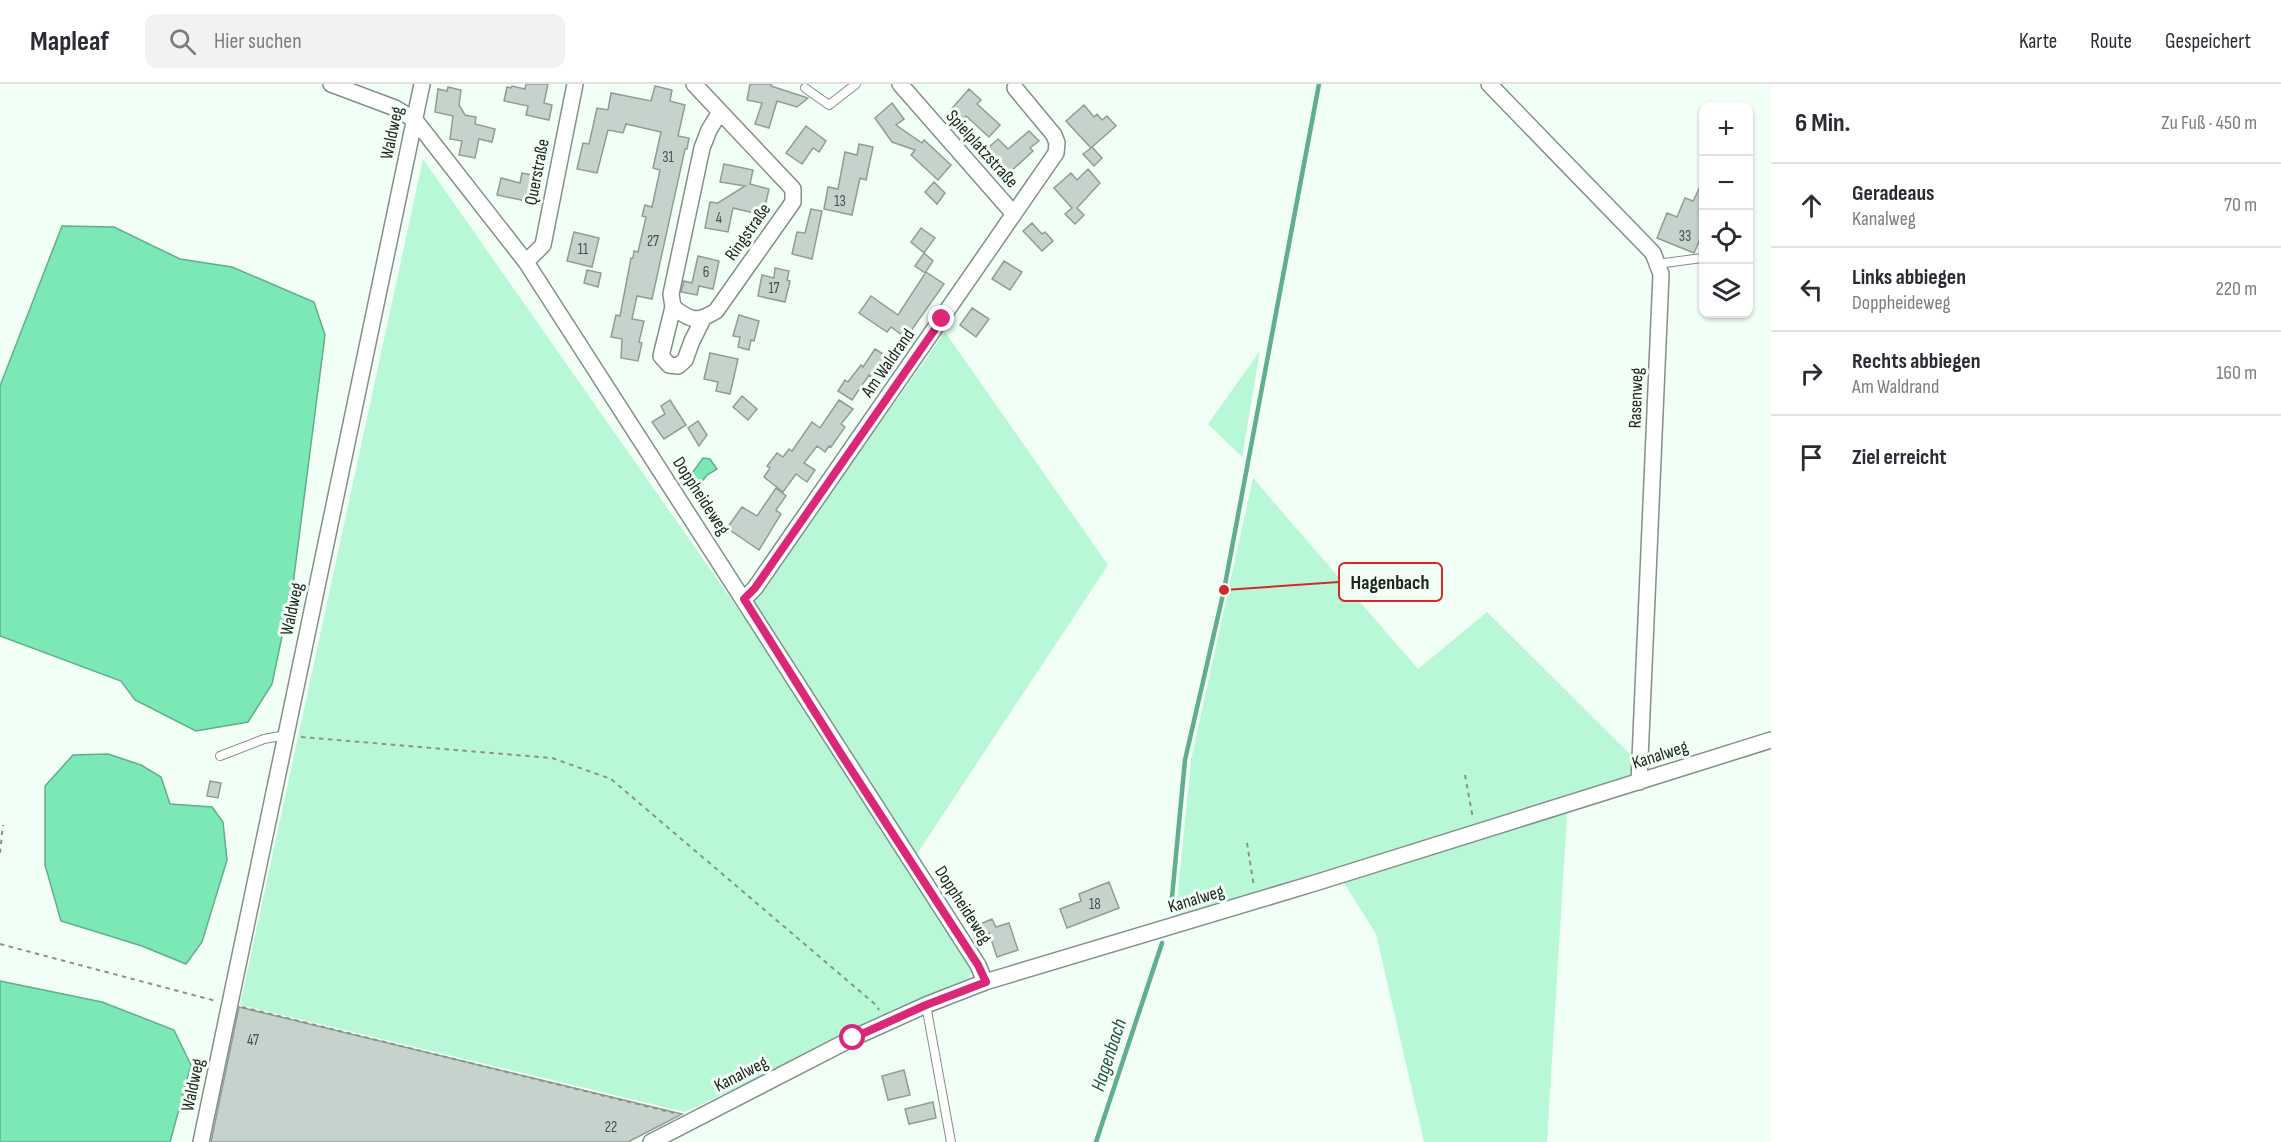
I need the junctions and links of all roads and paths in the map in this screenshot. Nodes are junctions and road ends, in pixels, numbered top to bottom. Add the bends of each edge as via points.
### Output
1 (331, 84) edge
2 (422, 84) edge
3 (575, 84) edge
4 (694, 84) edge
5 (856, 84) edge
6 (900, 84) edge
7 (1489, 84) edge
8 (805, 88) dead end
9 (1016, 88) dead end
10 (720, 112) junction
11 (414, 120) junction
12 (1013, 213) junction
13 (1699, 258) edge
14 (526, 262) junction
15 (1657, 264) junction
16 (673, 308) junction
17 (703, 319) junction
18 (744, 599) junction
19 (286, 735) junction
20 (1771, 740) edge
21 (220, 756) dead end
22 (1465, 776) dead end
23 (1639, 782) junction
24 (3, 825) dead end
25 (1476, 833) junction
26 (1247, 843) dead end
27 (0, 853) edge
28 (1256, 901) junction
29 (0, 944) edge
30 (986, 982) junction
31 (230, 1004) junction
32 (926, 1005) junction
33 (887, 1023) junction
34 (674, 1113) dead end
35 (201, 1142) edge
36 (651, 1142) edge
37 (951, 1142) edge

1 - 11 street, Doppheideweg via 395,108
2 - 11 street, Waldweg
3 - 14 street, Querstraße via 543,245
4 - 10 street, Ringstraße
5 - 8 lane via 829,105
6 - 12 street, Spielplatzstraße
7 - 15 street, Rasenweg via 1653,253
9 - 12 street, Am Waldrand via 1057,143 1056,153
10 - 16 street, Ringstraße via 702,148 671,294
10 - 17 street, Ringstraße via 793,189 793,202 717,311
11 - 14 street, Doppheideweg
11 - 19 street, Waldweg
12 - 18 street, Am Waldrand
13 - 15 lane
14 - 18 street, Doppheideweg
15 - 23 street, Rasenweg via 1661,274
16 - 17 street via 686,318
16 - 17 street, Ringstraße via 661,356 669,365 678,366 685,360
18 - 30 street, Doppheideweg
19 - 21 lane via 264,738
19 - 31 street, Waldweg
19 - 33 path via 552,758 611,779 876,1005
20 - 23 street, Kanalweg
22 - 25 path
23 - 25 street, Kanalweg
24 - 27 path
25 - 28 street, Kanalweg
26 - 28 path
28 - 30 street, Kanalweg
29 - 31 path
30 - 32 street, Kanalweg
31 - 34 path
31 - 35 street, Waldweg
32 - 33 street, Kanalweg
32 - 37 lane
33 - 36 street, Kanalweg

